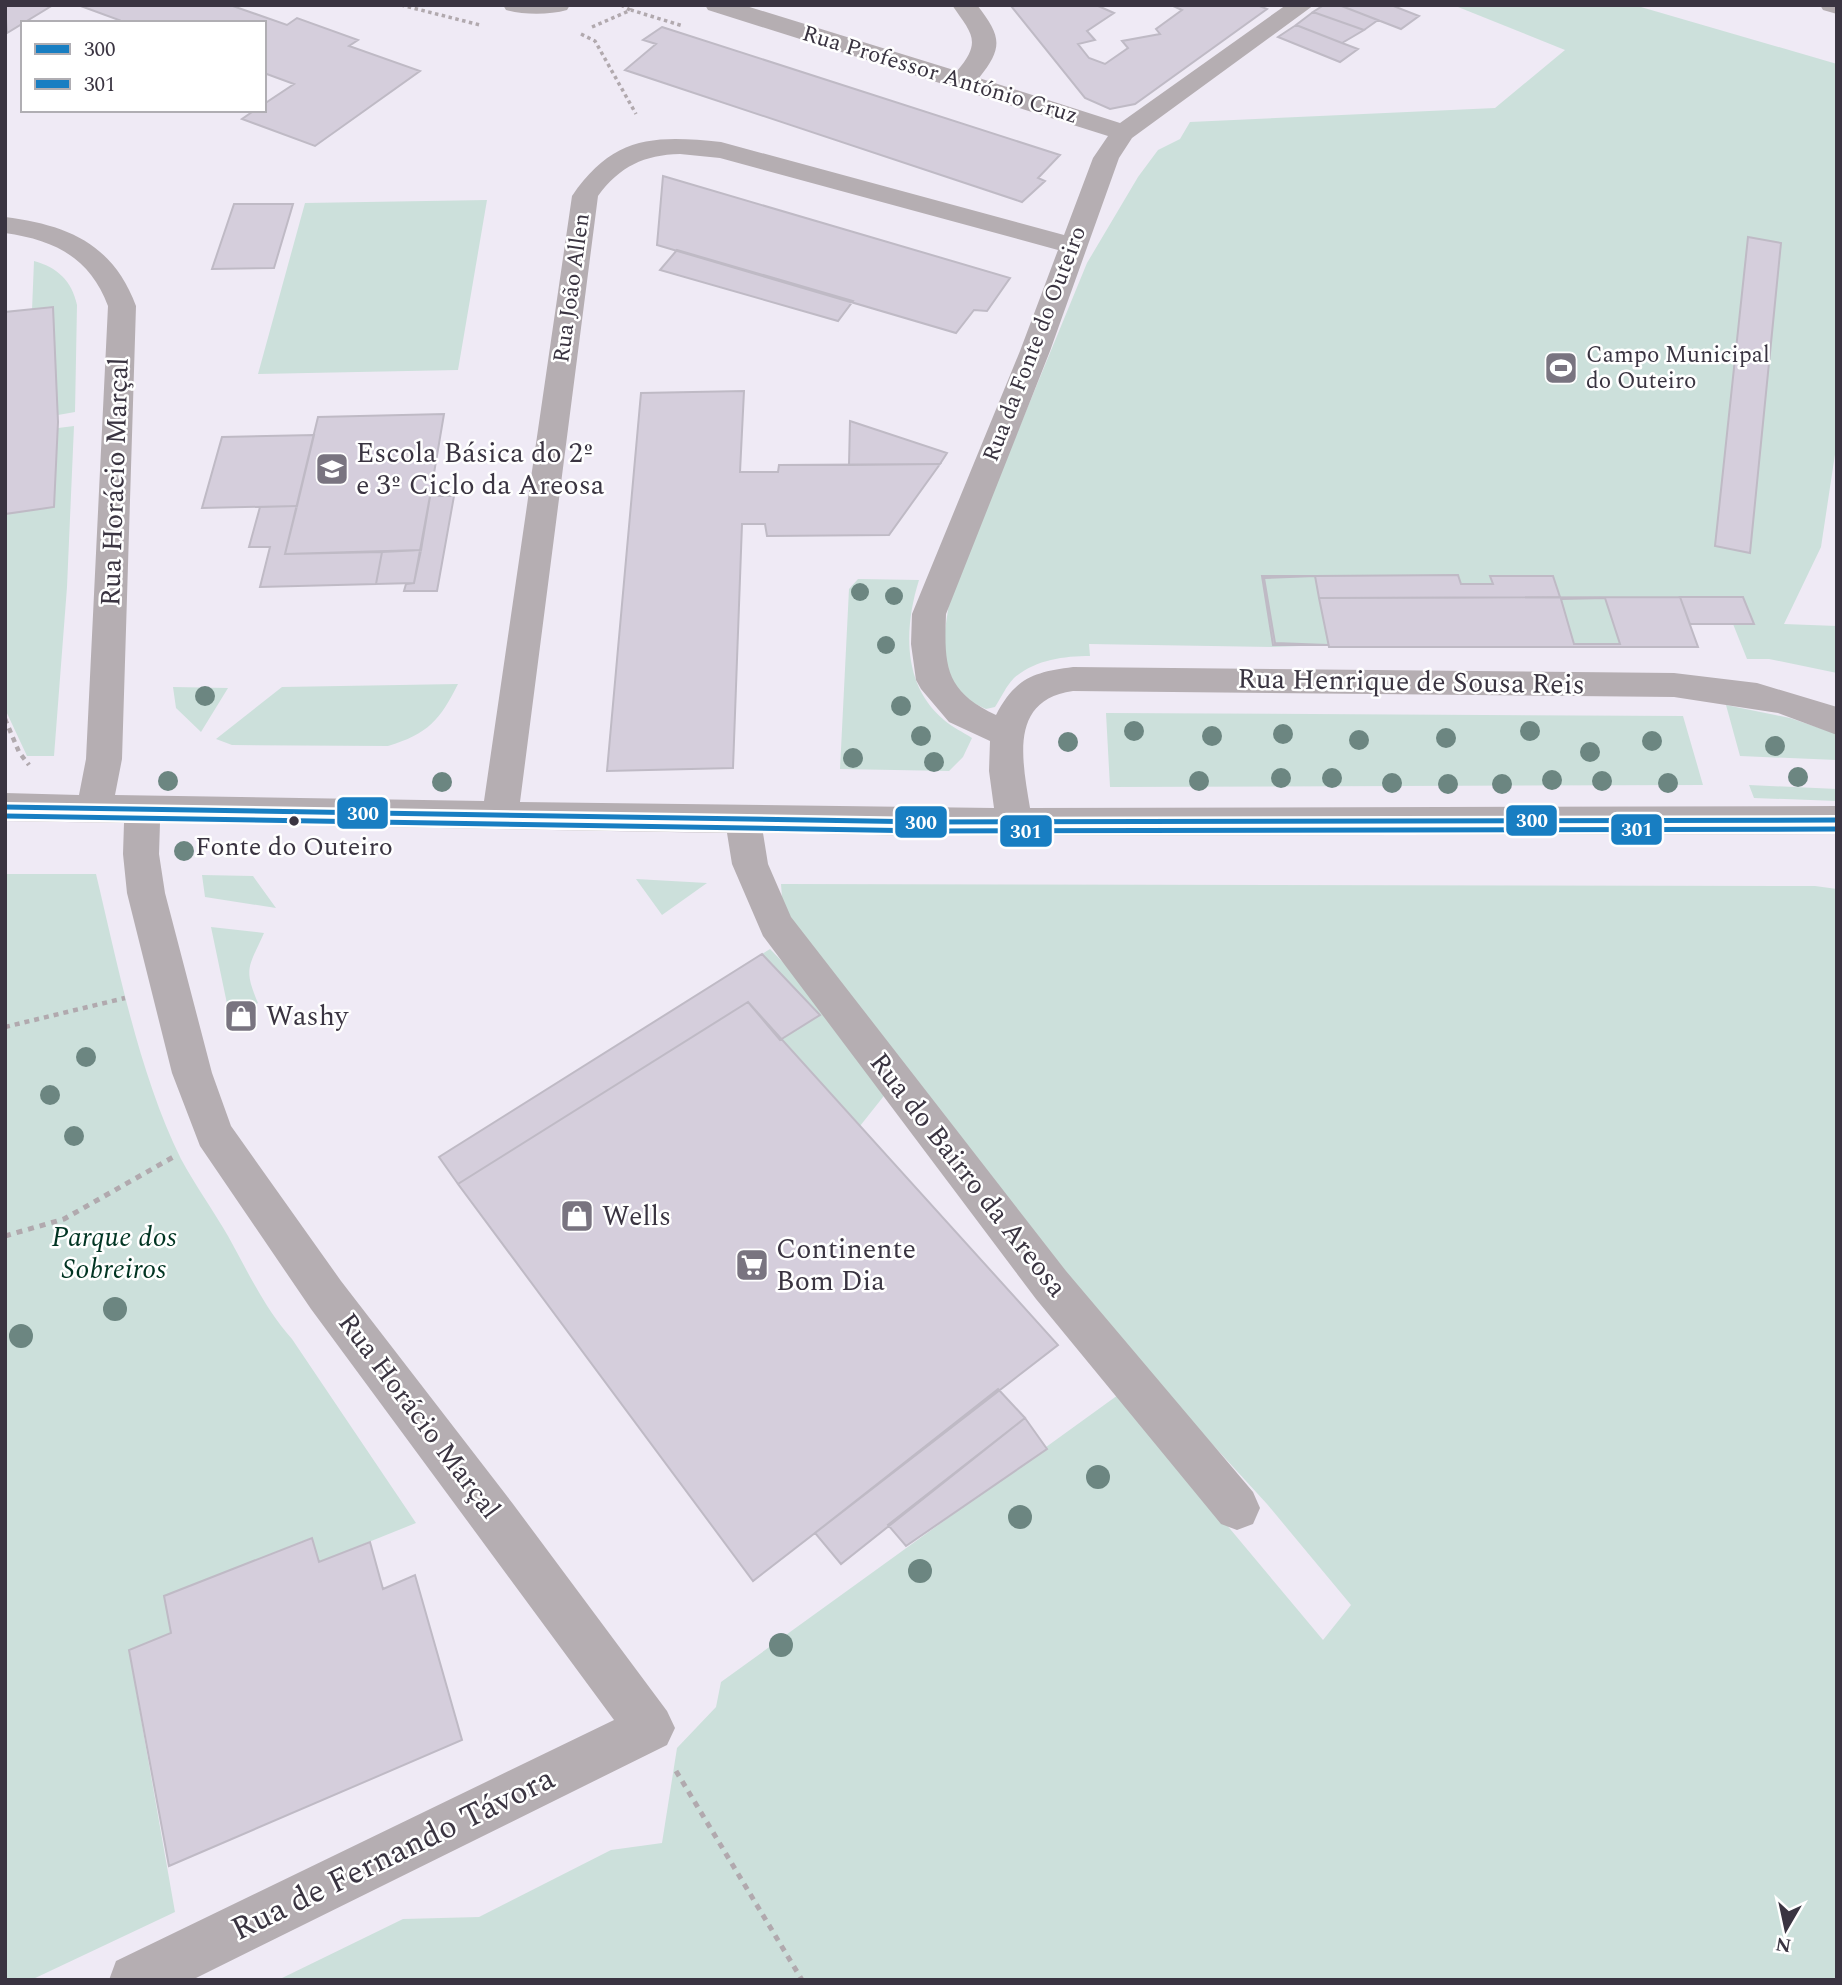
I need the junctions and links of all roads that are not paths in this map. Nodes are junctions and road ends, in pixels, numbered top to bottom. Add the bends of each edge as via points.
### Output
1 (515, 5) edge
2 (558, 5) edge
3 (717, 5) edge
4 (964, 5) edge
5 (1302, 5) edge
6 (962, 80) junction
7 (1123, 133) junction
8 (5, 226) edge
9 (1074, 246) junction
10 (1837, 722) edge
11 (1006, 734) junction
12 (5, 807) edge
13 (93, 809) junction
14 (144, 811) junction
15 (500, 814) junction
16 (742, 817) junction
17 (1837, 820) edge
18 (1014, 822) junction
19 (1237, 1508) dead end
20 (650, 1728) joint
21 (135, 1980) edge

1 - 2 street
3 - 6 street, Rua Professor António Cruz
4 - 6 street via 986,39 980,60
5 - 7 street, Rua da Fonte do Outeiro
6 - 7 street, Rua Professor António Cruz
7 - 9 street, Rua da Fonte do Outeiro via 1099,175
8 - 13 street, Rua Horácio Marçal via 38,230 72,243 107,272 122,306 104,760
9 - 11 street, Rua da Fonte do Outeiro via 929,614 933,680 961,713
9 - 15 street, Rua João Allen via 721,150 653,146 620,158 597,175 584,196
10 - 11 street, Rua Henrique de Sousa Reis via 1779,700 1674,685 1073,679 1030,692
11 - 18 street
12 - 13 street
13 - 14 street
14 - 15 street
14 - 20 street, Rua Horácio Marçal via 141,854 146,893 192,1073 214,1134 326,1294
15 - 16 street
16 - 18 street
16 - 19 street, Rua do Bairro da Areosa via 750,864 776,925 1051,1285
17 - 18 street
20 - 21 street, Rua de Fernando Távora

